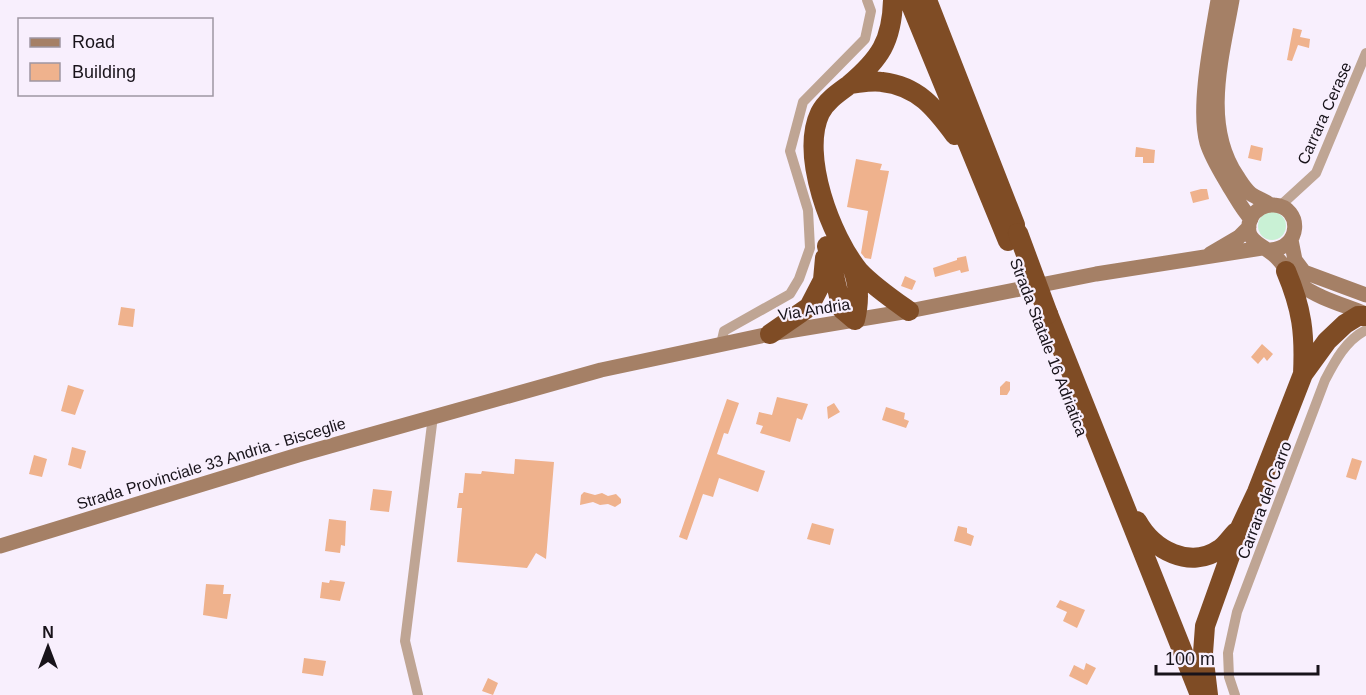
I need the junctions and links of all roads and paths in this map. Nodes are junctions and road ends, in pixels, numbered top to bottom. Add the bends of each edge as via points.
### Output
1 (867, 0) edge
2 (893, 0) edge
3 (909, 0) edge
4 (927, 0) edge
5 (1218, 0) edge
6 (1232, 0) edge
7 (1366, 53) edge
8 (850, 84) junction
9 (971, 155) junction
10 (1275, 205) junction
11 (1250, 223) junction
12 (1013, 237) junction
13 (1292, 240) junction
14 (835, 245) junction
15 (1265, 249) junction
16 (1205, 257) junction
17 (1286, 271) junction
18 (1366, 295) edge
19 (909, 311) junction
20 (1366, 315) edge
21 (1043, 318) junction
22 (855, 320) junction
23 (1366, 330) edge
24 (771, 334) junction
25 (722, 344) junction
26 (1303, 374) junction
27 (433, 417) junction
28 (1107, 463) junction
29 (1240, 528) junction
30 (0, 546) edge
31 (417, 695) edge
32 (1186, 695) edge
33 (1200, 695) edge
34 (1208, 695) edge
35 (1235, 695) edge

1 - 25 street via 871,11 865,39 803,102 790,151 808,210 810,248 799,279 790,294 724,331
2 - 8 highway via 887,41
3 - 9 highway, Strada Statale 16 Adriatica
4 - 12 highway, Strada Statale 16 Adriatica
5 - 11 main road via 1206,79 1206,134 1221,173
6 - 10 main road via 1217,103 1220,140 1244,188
7 - 10 street, Carrara Cerase via 1316,173
8 - 9 highway via 882,81 911,90 933,105
8 - 14 highway via 820,113 813,134 813,162
9 - 12 highway, Strada Statale 16 Adriatica
10 - 11 main road, Via Andria via 1259,209
10 - 13 main road via 1294,220
11 - 15 main road via 1252,239
11 - 16 main road, Via Andria via 1239,237
12 - 21 highway, Strada Statale 16 Adriatica
13 - 15 main road, Via Andria via 1281,248
13 - 18 main road via 1295,260 1304,272
14 - 19 highway
14 - 22 highway via 856,276 859,300
14 - 24 highway via 810,307
15 - 16 main road, Via Andria
15 - 17 main road
16 - 19 main road, Via Andria
17 - 20 main road via 1307,289
17 - 26 highway via 1300,307 1305,341
19 - 22 main road, Via Andria
20 - 26 highway via 1345,324
21 - 28 highway, Strada Statale 16 Adriatica
21 - 32 highway, Strada Statale 16 Adriatica
22 - 24 main road, Via Andria
23 - 35 street, Carrara del Carro via 1357,334 1338,356 1325,380 1237,612 1228,653
24 - 25 main road, Via Andria
25 - 27 main road, Via Andria via 601,370
26 - 29 highway
27 - 30 main road, Strada Provinciale 33 Andria - Bisceglie
27 - 31 street via 405,641
28 - 29 highway via 1145,535 1166,552 1187,558 1207,556
28 - 33 highway, Strada Statale 16 Adriatica
29 - 34 highway via 1205,626 1203,653

